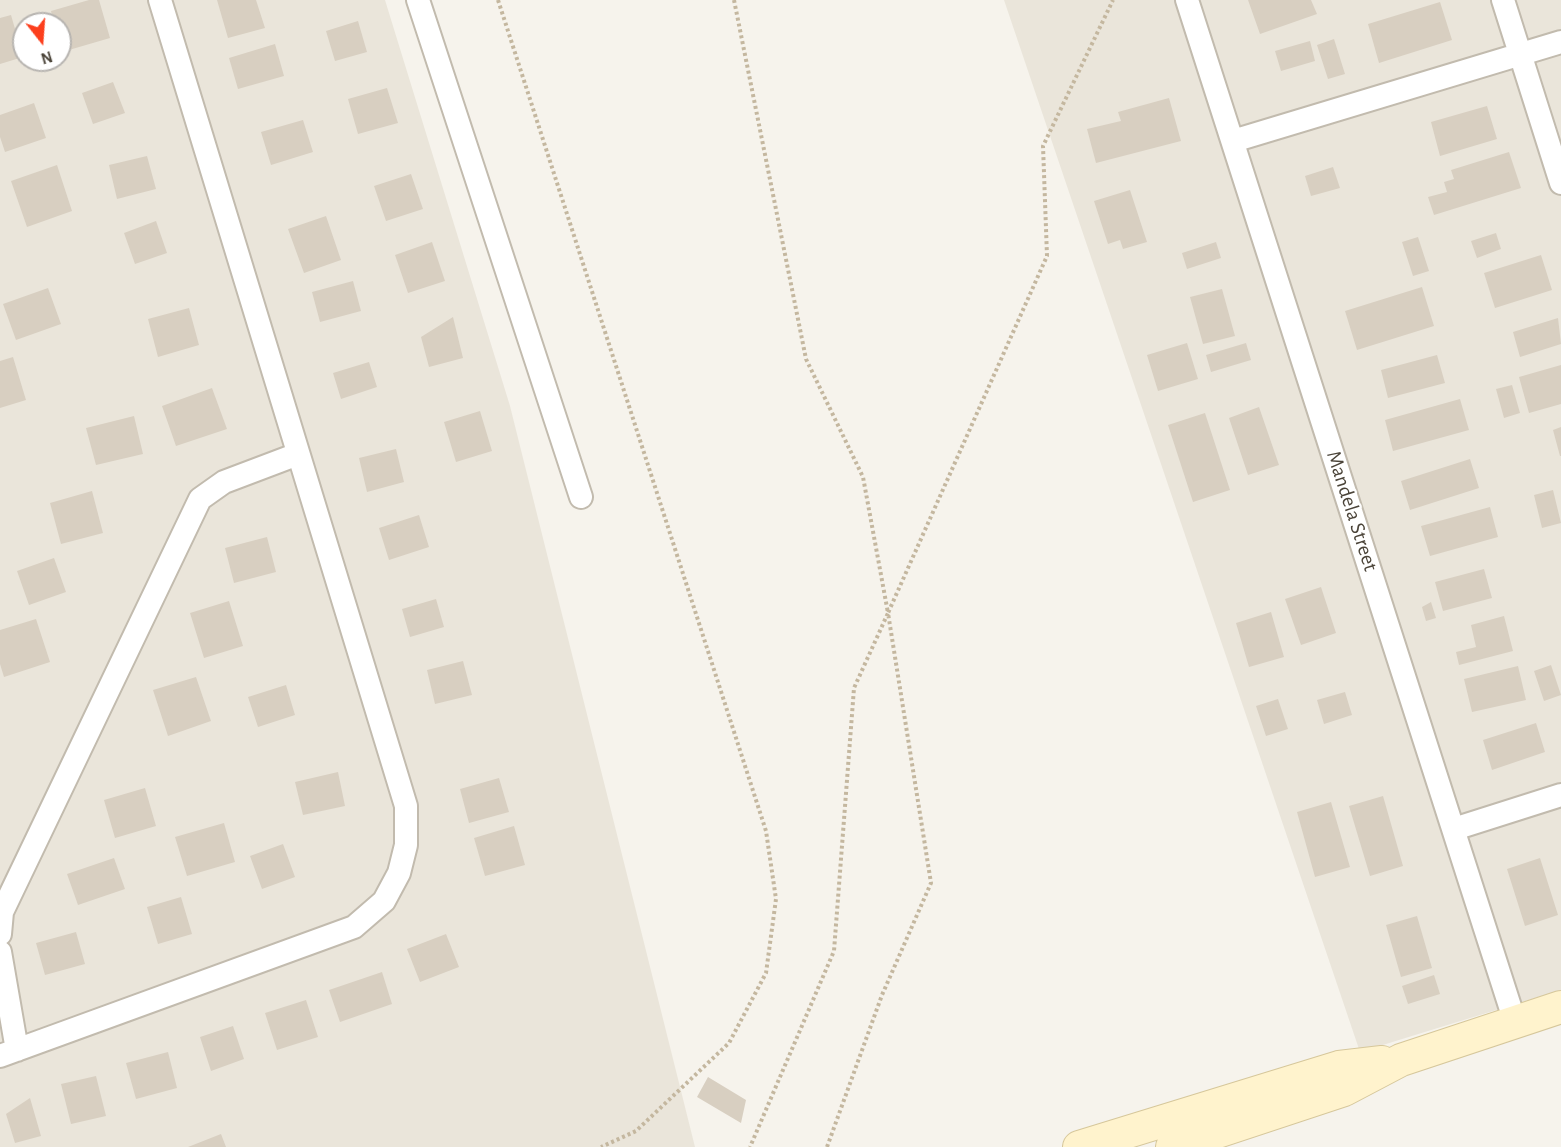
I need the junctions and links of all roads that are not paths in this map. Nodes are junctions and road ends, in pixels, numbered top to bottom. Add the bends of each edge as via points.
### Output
1 (159, 0) edge
2 (418, 0) edge
3 (1187, 0) edge
4 (1503, 0) edge
5 (1561, 42) edge
6 (1520, 55) junction
7 (1233, 141) junction
8 (1561, 183) edge
9 (298, 454) junction
10 (581, 497) dead end
11 (1561, 795) edge
12 (1454, 829) junction
13 (0, 934) edge
14 (0, 952) edge
15 (1561, 1007) edge
16 (1515, 1022) junction
17 (9, 1053) edge
18 (1401, 1060) junction
19 (1079, 1147) edge
20 (1172, 1147) edge

1 - 9 street
2 - 10 street
3 - 7 street, Mandela Street
4 - 6 street
5 - 6 street
6 - 7 street
6 - 8 street
7 - 12 street, Mandela Street
9 - 13 street via 224,482 200,499 2,912
9 - 17 street via 406,806 406,845 399,873 384,901 354,927
11 - 12 street
12 - 16 street, Mandela Street
14 - 17 street
15 - 16 main road
16 - 18 main road
18 - 19 main road via 1339,1067
18 - 20 main road via 1344,1090

